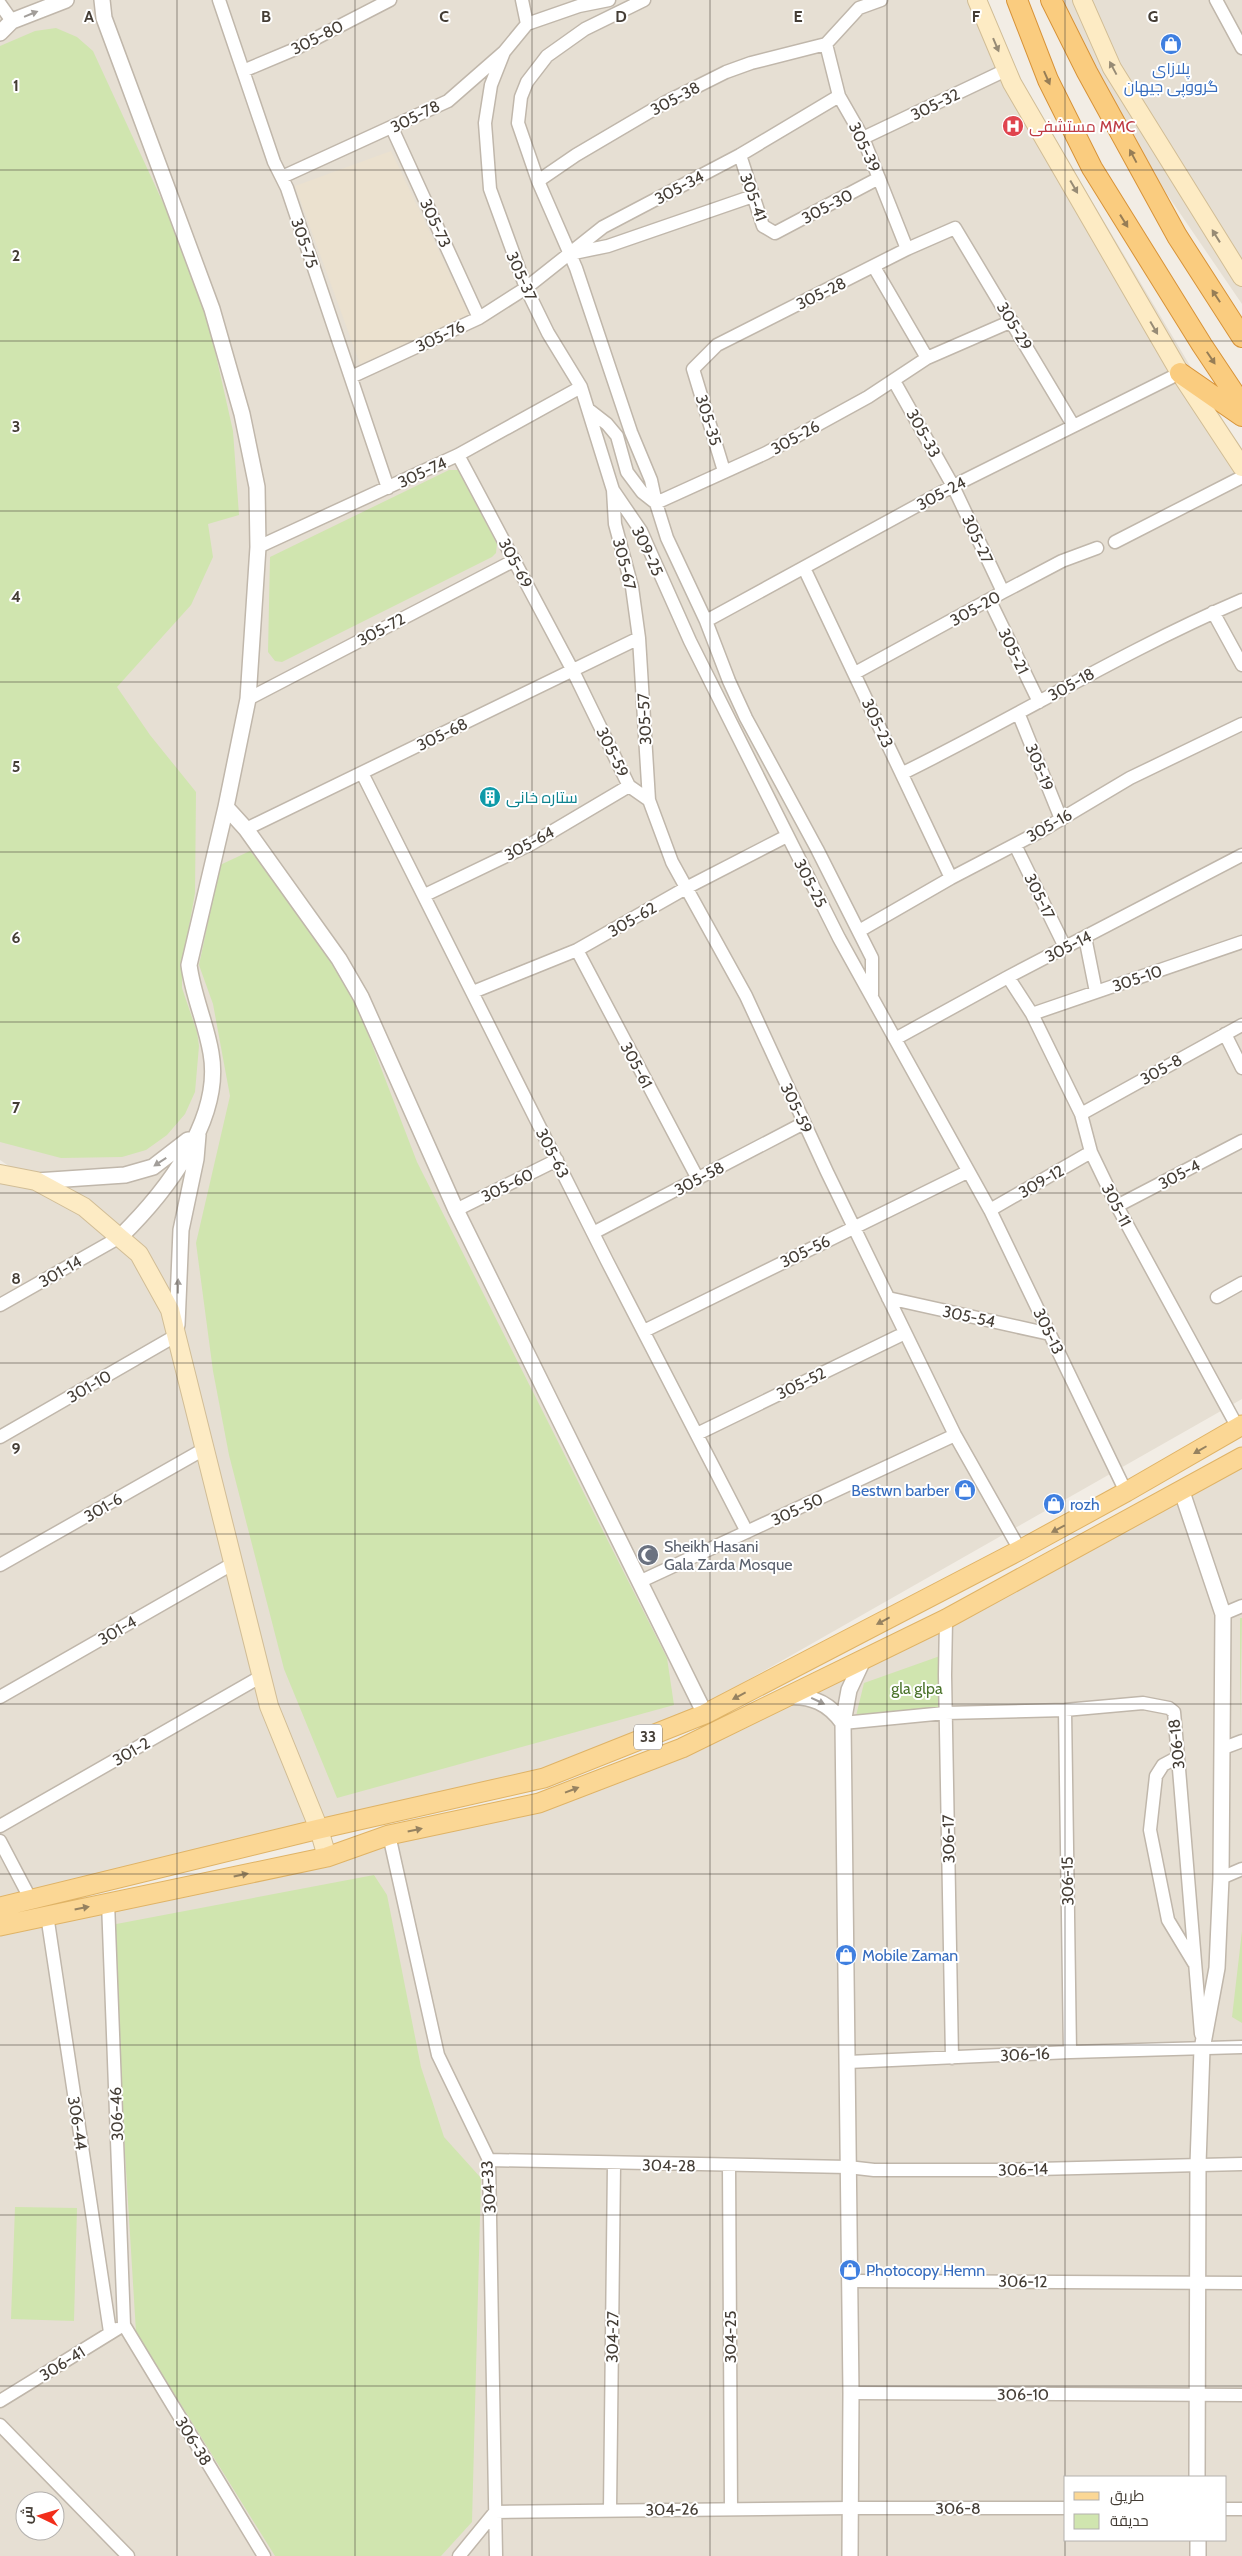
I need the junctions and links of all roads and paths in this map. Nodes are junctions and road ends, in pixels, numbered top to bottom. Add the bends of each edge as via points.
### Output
1 (66, 0) edge
2 (102, 0) edge
3 (219, 0) edge
4 (390, 0) edge
5 (522, 0) edge
6 (609, 0) edge
7 (644, 0) edge
8 (880, 0) edge
9 (977, 0) edge
10 (1017, 0) edge
11 (1051, 0) edge
12 (1082, 0) edge
13 (1216, 0) edge
14 (0, 4) edge
15 (857, 4) edge
16 (12, 22) junction
17 (527, 24) junction
18 (0, 33) edge
19 (826, 44) junction
20 (1242, 48) edge
21 (504, 52) junction
22 (1006, 70) junction
23 (243, 71) junction
24 (839, 96) junction
25 (392, 128) junction
26 (863, 138) junction
27 (740, 156) junction
28 (282, 177) junction
29 (879, 178) junction
30 (538, 181) junction
31 (753, 196) junction
32 (955, 228) joint
33 (775, 233) joint
34 (907, 249) junction
35 (571, 254) junction
36 (874, 267) junction
37 (1242, 278) edge
38 (526, 288) junction
39 (479, 318) junction
40 (1012, 321) junction
41 (1242, 337) edge
42 (927, 358) junction
43 (693, 369) joint
44 (1180, 373) junction
45 (350, 377) junction
46 (894, 381) junction
47 (581, 387) junction
48 (1242, 405) edge
49 (589, 410) junction
50 (1242, 416) edge
51 (1073, 425) junction
52 (458, 455) junction
53 (1242, 467) edge
54 (724, 471) junction
55 (1242, 477) edge
56 (953, 486) junction
57 (388, 488) junction
58 (613, 490) junction
59 (656, 503) junction
60 (1115, 542) dead end
61 (258, 548) junction
62 (1097, 548) dead end
63 (515, 560) junction
64 (804, 568) junction
65 (665, 588) joint
66 (1003, 592) junction
67 (1242, 600) edge
68 (990, 601) junction
69 (1213, 612) junction
70 (706, 621) junction
71 (639, 638) junction
72 (1242, 665) edge
73 (573, 671) junction
74 (855, 673) junction
75 (248, 699) junction
76 (1039, 702) junction
77 (1019, 715) junction
78 (1242, 724) edge
79 (362, 773) junction
80 (903, 773) junction
81 (630, 786) junction
82 (649, 800) junction
83 (226, 807) junction
84 (1060, 819) junction
85 (246, 829) junction
86 (787, 836) junction
87 (1015, 845) junction
88 (1242, 856) edge
89 (951, 878) junction
90 (686, 888) junction
91 (425, 895) junction
92 (859, 931) junction
93 (1085, 937) junction
94 (1242, 942) edge
95 (1065, 948) junction
96 (577, 950) junction
97 (1008, 977) junction
98 (473, 992) junction
99 (1096, 992) junction
100 (872, 997) junction
101 (1032, 1014) junction
102 (1242, 1025) edge
103 (1224, 1034) junction
104 (895, 1039) junction
105 (1242, 1068) edge
106 (1081, 1114) junction
107 (804, 1123) junction
108 (198, 1131) junction
109 (1242, 1142) edge
110 (1091, 1152) junction
111 (557, 1160) junction
112 (967, 1172) junction
113 (1, 1175) edge
114 (698, 1179) junction
115 (36, 1181) junction
116 (1117, 1206) junction
117 (456, 1210) junction
118 (990, 1210) junction
119 (854, 1227) junction
120 (593, 1233) junction
121 (120, 1237) junction
122 (1242, 1283) edge
123 (1217, 1297) dead end
124 (888, 1298) junction
125 (0, 1305) edge
126 (644, 1331) junction
127 (905, 1333) junction
128 (1050, 1334) junction
129 (177, 1335) junction
130 (1240, 1426) edge
131 (697, 1434) junction
132 (954, 1435) junction
133 (0, 1437) edge
134 (206, 1448) junction
135 (1242, 1457) edge
136 (1126, 1492) junction
137 (1182, 1492) junction
138 (747, 1532) junction
139 (1020, 1550) junction
140 (234, 1563) junction
141 (0, 1566) edge
142 (639, 1582) junction
143 (956, 1583) junction
144 (916, 1604) junction
145 (1242, 1606) edge
146 (966, 1608) junction
147 (1223, 1614) junction
148 (946, 1619) junction
149 (929, 1628) junction
150 (863, 1660) junction
151 (262, 1676) junction
152 (0, 1697) edge
153 (786, 1697) junction
154 (1065, 1710) junction
155 (945, 1713) junction
156 (705, 1714) junction
157 (843, 1723) junction
158 (1242, 1741) edge
159 (1221, 1748) junction
160 (1178, 1757) junction
161 (0, 1826) edge
162 (319, 1829) junction
163 (389, 1835) junction
164 (0, 1841) edge
165 (327, 1856) junction
166 (1242, 1869) edge
167 (1221, 1878) junction
168 (31, 1900) junction
169 (108, 1902) junction
170 (0, 1908) edge
171 (47, 1915) junction
172 (0, 1926) edge
173 (1197, 1968) junction
174 (1242, 2047) edge
175 (1202, 2049) junction
176 (1070, 2052) junction
177 (952, 2058) junction
178 (848, 2062) junction
179 (490, 2160) junction
180 (614, 2164) junction
181 (1198, 2164) junction
182 (1242, 2164) edge
183 (729, 2165) junction
184 (848, 2167) junction
185 (849, 2281) junction
186 (1242, 2282) edge
187 (1197, 2284) junction
188 (124, 2325) junction
189 (110, 2332) junction
190 (851, 2393) junction
191 (1242, 2395) edge
192 (1196, 2396) junction
193 (0, 2401) edge
194 (0, 2425) edge
195 (1197, 2476) edge
196 (849, 2508) junction
197 (1064, 2508) edge
198 (732, 2509) junction
199 (1227, 2509) edge
200 (1242, 2509) edge
201 (610, 2510) junction
202 (495, 2512) junction
203 (1198, 2541) edge
204 (128, 2556) edge
205 (264, 2556) edge
206 (459, 2556) edge
207 (496, 2556) edge
208 (850, 2556) edge
209 (1198, 2556) edge

16 -> 1 street
2 - 61 street via 104,18 212,309 242,414 257,487
3 - 23 street, 305-75
4 - 23 street, 305-80 via 293,50
5 - 17 street
6 - 17 street via 579,6
7 - 30 street via 585,29 547,56 527,82 521,97 518,123
8 - 15 street
9 -> 22 main road
10 -> 48 highway via 1048,80 1092,168
41 -> 11 highway via 1177,236
37 -> 12 main road via 1112,68
13 - 20 street
14 - 16 street
15 - 19 street
16 - 18 street
17 - 21 street, 305-78
19 - 24 street, 305-39
19 - 30 street, 305-38 via 726,72 666,102
21 - 25 street, 305-78 via 448,101
21 - 38 street, 305-37 via 490,85 485,123 490,189
22 - 26 street, 305-32
22 -> 44 main road
23 - 28 street, 305-75
24 - 26 street, 305-39
24 - 27 street, 305-34
25 - 28 street, 305-78
25 - 39 street, 305-73
26 - 29 street, 305-39
27 - 31 street, 305-41
27 - 35 street, 305-34 via 603,227
28 - 45 street, 305-75
29 - 33 street, 305-30
29 - 34 street, 305-39
30 - 35 street
31 - 33 street, 305-41 via 763,226
31 - 35 street via 608,246
32 - 34 street, 305-28
32 - 40 street, 305-29
34 - 36 street, 305-28
35 - 38 street, 305-34
35 - 59 street via 631,432 651,480
36 - 42 street
36 - 43 street, 305-28 via 717,345
38 - 39 street, 305-76
38 - 47 street, 305-37 via 548,333
39 - 45 street, 305-76
40 - 42 street, 305-26
40 - 51 street, 305-29
42 - 46 street, 305-26
43 - 54 street, 305-35
44 - 50 highway
44 - 51 street, 305-24
44 - 53 main road
45 - 57 street, 305-75
46 - 54 street, 305-26 via 766,453
46 - 56 street, 305-33
47 - 49 street, 305-37
47 - 52 street, 305-74
49 - 58 street, 305-37
49 - 59 street via 617,436 627,472 642,492
51 - 56 street, 305-24
52 - 57 street, 305-74
52 - 63 street, 305-69
54 - 59 street, 305-26
55 - 60 street
56 - 64 street, 305-24
56 - 66 street, 305-27
57 - 61 street, 305-74
58 - 65 street, 309-25 via 641,531
58 - 71 street, 305-67 via 615,524 632,587
59 - 70 street via 667,538
61 - 75 street
62 - 66 street, 305-20 via 1062,561
63 - 73 street, 305-69
63 - 75 street, 305-72
64 - 70 street, 305-24
64 - 74 street, 305-23
65 - 86 street, 305-25
66 - 68 street, 305-20
67 - 69 street, 305-18
68 - 74 street, 305-20
68 - 76 street, 305-21
69 - 72 street
69 - 76 street, 305-18 via 1147,642
70 - 92 street via 728,681 746,718
71 - 73 street, 305-68
71 - 82 street, 305-57
73 - 79 street, 305-68
73 - 81 street, 305-59
74 - 80 street, 305-23
75 - 83 street
76 - 77 street, 305-18
77 - 80 street, 305-18
77 - 84 street, 305-19
78 - 84 street, 305-16 via 1130,778
79 - 85 street, 305-68
79 - 91 street, 305-63
80 - 89 street, 305-23
81 - 82 street, 305-59
81 - 91 street, 305-64 via 531,844
82 - 90 street, 305-59 via 672,862
83 - 85 street
83 - 108 street via 189,965 211,1054 213,1082 206,1114
84 - 87 street, 305-16
85 - 117 street via 339,959 361,998
86 - 90 street, 305-62
86 - 100 street, 305-25
87 - 89 street, 305-16
87 - 95 street, 305-17
88 - 93 street, 305-14
89 - 92 street, 305-16
90 - 96 street, 305-62
90 - 107 street, 305-59 via 746,996
91 - 98 street, 305-63
92 - 100 street via 872,958
93 - 95 street, 305-14
93 - 99 street
94 - 99 street, 305-10
95 - 97 street, 305-14
96 - 98 street, 305-62
96 - 114 street, 305-61
97 - 101 street, 305-11
97 - 104 street, 305-14
98 - 111 street, 305-63
99 - 101 street, 305-10
100 - 104 street, 305-25
101 - 106 street, 305-11
102 - 103 street, 305-8
103 - 105 street
103 - 106 street, 305-8
104 - 112 street, 305-25
106 - 110 street, 305-11
107 - 114 street, 305-58
107 - 119 street, 305-59
108 -> 115 street via 153,1167 125,1175
108 - 121 street via 162,1189
129 -> 108 street via 181,1230 196,1159
109 - 116 street, 305-4
110 - 116 street, 305-11
110 - 118 street, 309-12
111 - 117 street, 305-60
111 - 120 street, 305-63
112 - 118 street, 305-13
112 - 119 street, 305-56
113 - 115 main road
114 - 120 street, 305-58
115 - 121 main road via 84,1207
116 - 130 street, 305-11
117 - 142 street
118 - 128 street, 305-13
119 - 124 street, 305-59
119 - 126 street, 305-56
120 - 126 street, 305-63
121 - 125 street, 301-14
121 - 129 main road via 139,1254 170,1310
122 - 123 street
124 - 127 street, 305-59
124 - 128 street, 305-54
126 - 131 street, 305-63
127 - 131 street, 305-52
127 - 132 street, 305-59
128 - 136 street, 305-13
129 - 133 street, 301-10
129 - 134 main road
130 -> 136 main road, 33
131 - 138 street, 305-63
132 - 138 street, 305-50
132 - 139 street, 305-59
134 - 140 main road
134 - 141 street, 301-6
135 - 137 main road, 33
136 -> 139 main road, 33
137 - 146 main road, 33
137 - 147 street
138 - 142 street, 305-50
139 - 143 main road, 33
140 - 151 main road
140 - 152 street, 301-4
142 - 156 street
143 - 144 main road, 33
143 - 146 main road via 955,1598
144 - 149 main road via 929,1612
144 -> 156 main road, 33
145 - 147 street
146 - 148 main road, 33
147 - 159 street
148 - 149 main road, 33
148 - 155 street, 306-17
149 - 150 main road, 33
150 - 153 main road, 33
150 - 157 street via 849,1690
151 - 161 street, 301-2
151 - 162 main road via 269,1706
153 -> 157 street via 819,1700
163 -> 153 main road, 33 via 539,1803 682,1748
154 - 155 street, 306-18
154 - 160 street, 306-18 via 1143,1703 1169,1708 1174,1712
154 - 176 street, 306-15
155 - 157 street, 306-18
155 - 177 street, 306-17
156 - 162 main road, 33 via 544,1778
157 - 178 street
158 - 159 street
159 - 167 street
160 - 173 street, 306-18
160 - 173 street via 1163,1765 1156,1776 1150,1830 1168,1920
162 - 165 main road
162 - 168 main road, 33
163 - 165 main road, 33
163 - 179 street, 304-33 via 438,2056
164 - 168 street
169 -> 165 main road, 33
166 - 167 street
167 - 175 street via 1217,1968
168 - 170 main road, 33
171 -> 169 main road, 33
169 - 188 street, 306-46
171 - 172 main road, 33
171 - 189 street, 306-44
173 - 175 street, 306-18
174 - 175 street, 306-16
175 - 176 street, 306-16
175 - 181 street
176 - 177 street, 306-16
177 - 178 street, 306-16
178 - 184 street
179 - 180 street, 304-28
179 - 202 street, 304-33
180 - 183 street, 304-28
180 - 201 street, 304-27
181 - 182 street, 306-14
181 - 184 street, 306-14 via 999,2170
181 - 187 street
183 - 184 street, 304-28
183 - 198 street, 304-25
184 - 185 street
185 - 187 street, 306-12
185 - 190 street
186 - 187 street, 306-12
187 - 192 street
188 - 189 street, 306-41
188 - 205 street, 306-38
189 - 193 street, 306-41
190 - 192 street, 306-10
190 - 196 street
191 - 192 street, 306-10
192 - 195 street
194 - 204 street
196 - 197 street, 306-8
196 - 198 street, 304-26
196 - 208 street
198 - 201 street, 304-26
199 - 200 street
201 - 202 street, 304-26
202 - 206 street
202 - 207 street, 304-33
203 - 209 street

